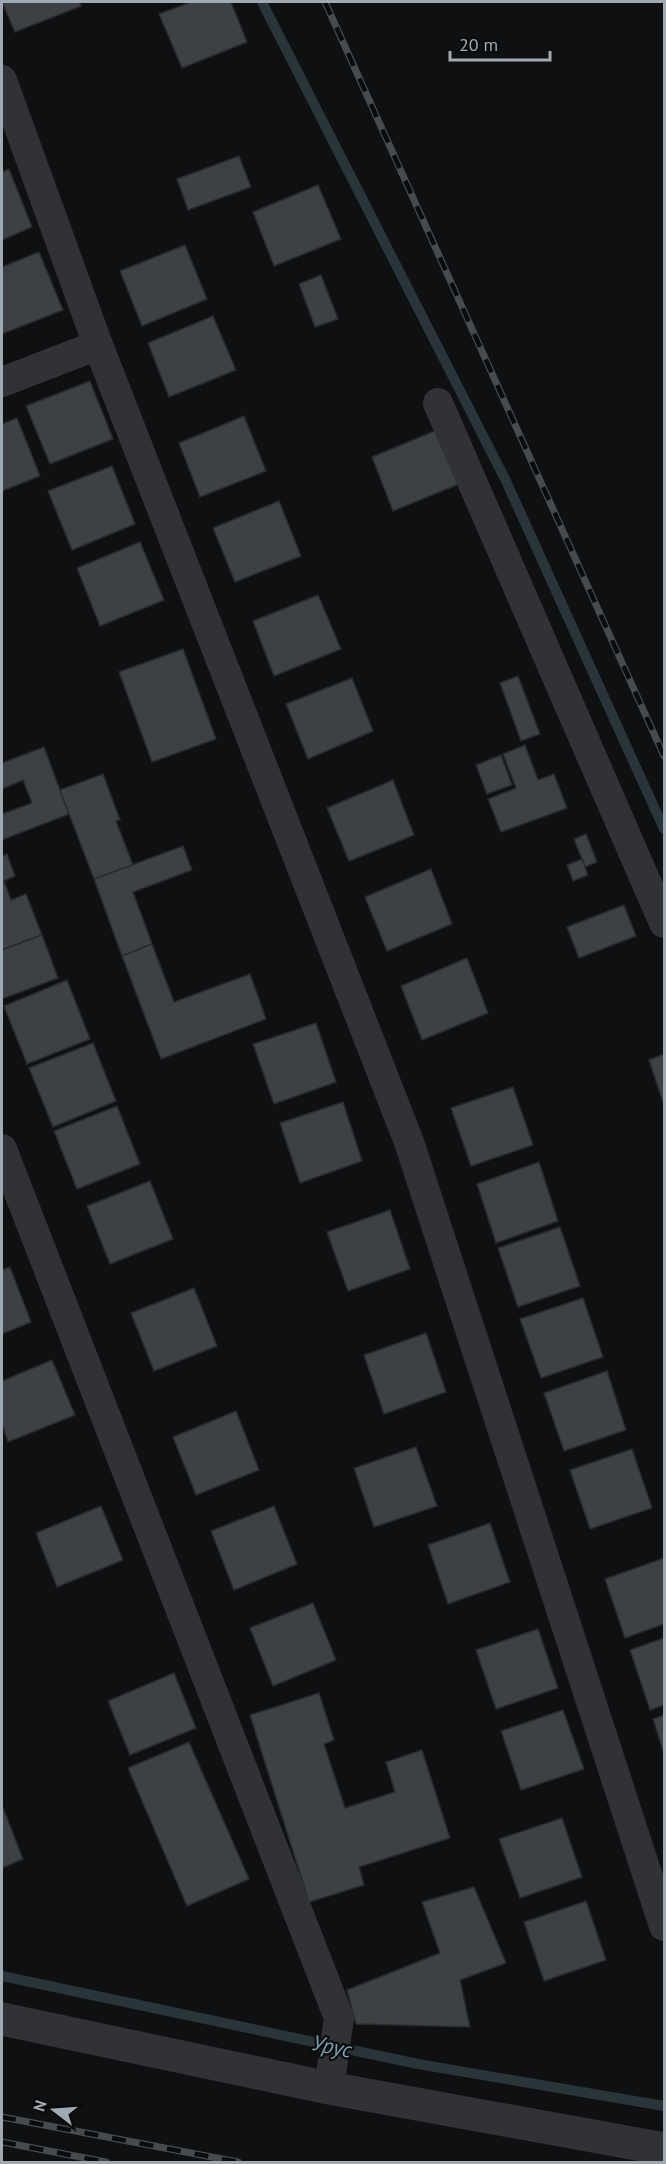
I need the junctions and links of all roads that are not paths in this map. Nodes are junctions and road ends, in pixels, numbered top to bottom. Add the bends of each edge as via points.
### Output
1 (2, 80) edge
2 (98, 345) junction
3 (2, 382) edge
4 (438, 403) dead end
5 (664, 923) edge
6 (2, 1149) edge
7 (664, 1926) edge
8 (2, 2019) edge
9 (329, 2088) junction
10 (664, 2149) edge

1 - 2 street
2 - 3 street
2 - 7 street via 409,1142
4 - 5 street
6 - 9 street via 339,2018
8 - 9 street
9 - 10 street

